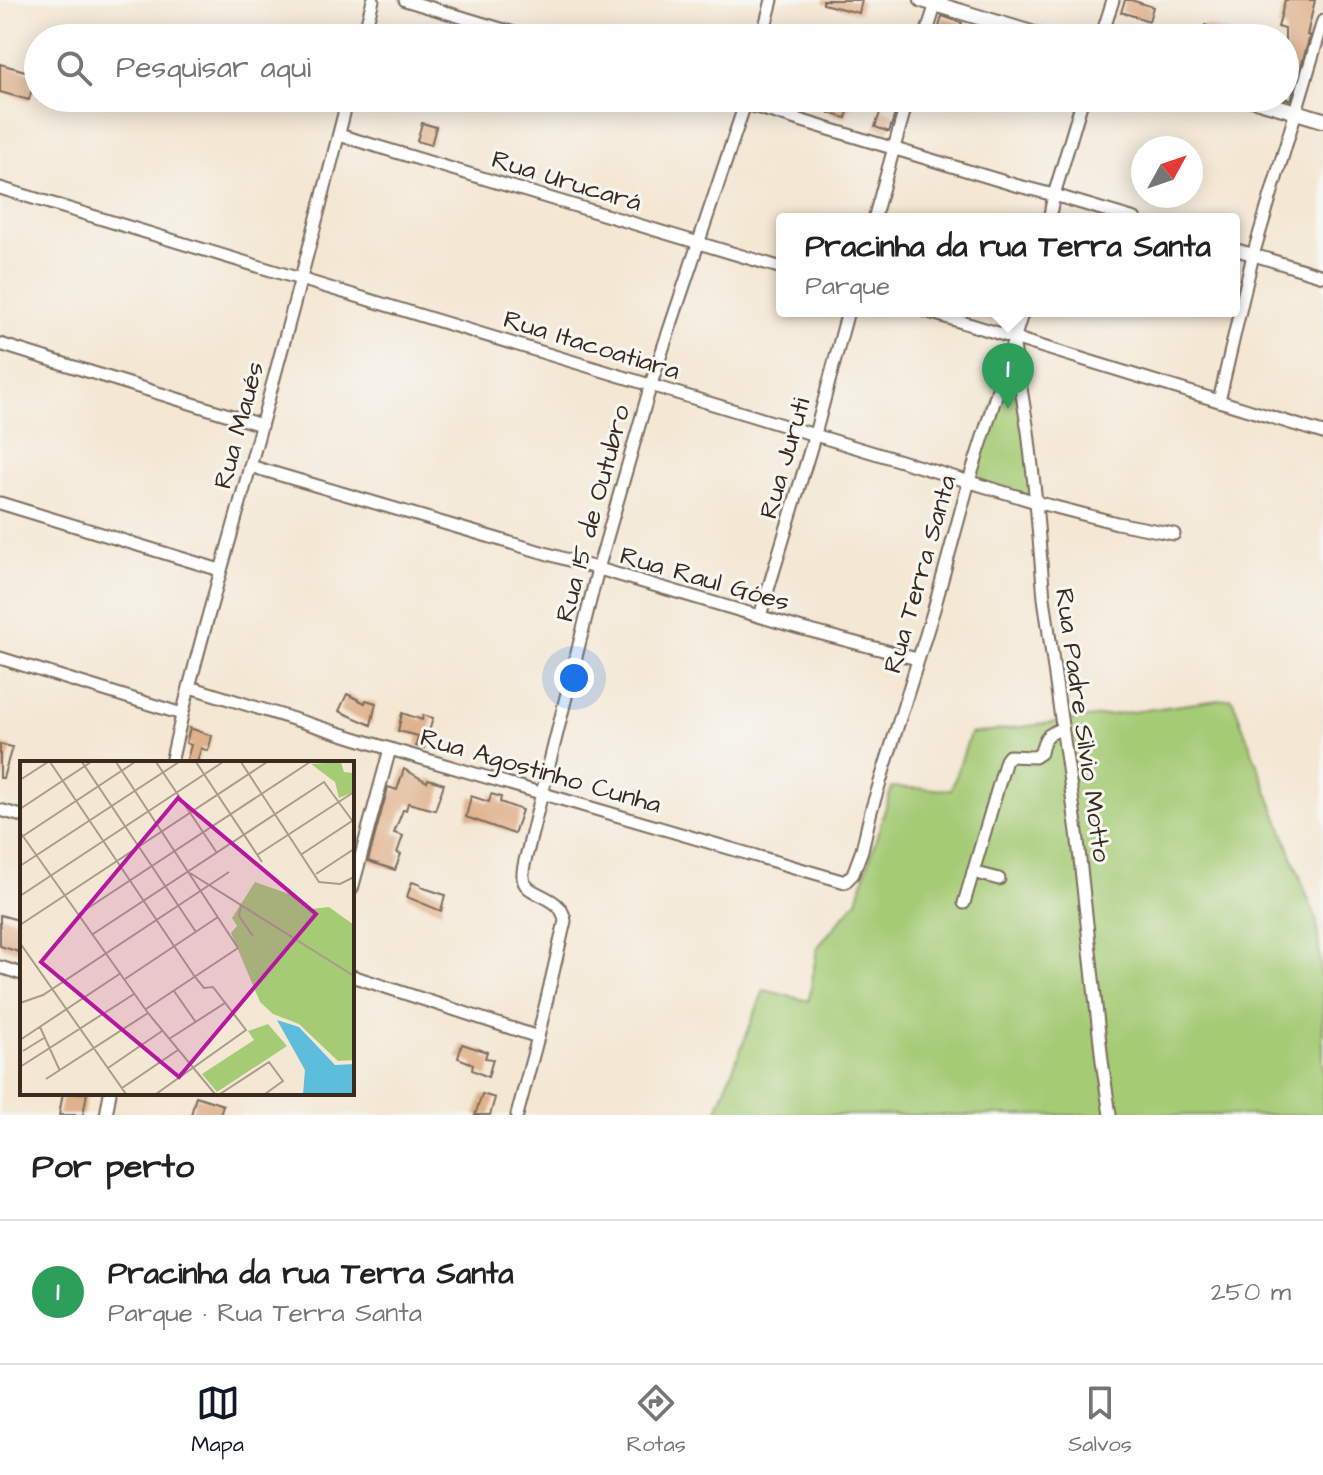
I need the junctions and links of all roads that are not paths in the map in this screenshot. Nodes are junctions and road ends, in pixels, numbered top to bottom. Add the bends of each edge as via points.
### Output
1 (373, 0) edge
2 (405, 0) edge
3 (772, 0) edge
4 (1113, 0) edge
5 (931, 1) edge
6 (1323, 21) edge
7 (367, 24) edge
8 (485, 24) edge
9 (766, 24) edge
10 (927, 24) edge
11 (1004, 24) edge
12 (1105, 24) edge
13 (1299, 105) edge
14 (345, 112) edge
15 (743, 112) edge
16 (781, 112) edge
17 (904, 112) edge
18 (1079, 112) edge
19 (1297, 112) joint
20 (1323, 120) edge
21 (339, 135) junction
22 (893, 148) junction
23 (0, 188) edge
24 (1054, 195) junction
25 (876, 213) edge
26 (1050, 213) edge
27 (1115, 213) edge
28 (697, 243) junction
29 (1240, 251) edge
30 (1253, 255) junction
31 (776, 266) edge
32 (1323, 276) edge
33 (300, 280) junction
34 (1240, 311) edge
35 (846, 317) edge
36 (945, 317) edge
37 (1021, 317) edge
38 (1239, 317) edge
39 (1014, 339) junction
40 (0, 344) edge
41 (651, 384) junction
42 (1219, 401) junction
43 (261, 425) junction
44 (1323, 433) edge
45 (815, 434) junction
46 (250, 466) junction
47 (969, 481) junction
48 (1036, 502) junction
49 (0, 503) edge
50 (1174, 534) dead end
51 (598, 569) junction
52 (220, 570) junction
53 (760, 616) junction
54 (0, 658) edge
55 (917, 659) junction
56 (190, 687) junction
57 (182, 714) junction
58 (1062, 728) junction
59 (390, 749) junction
60 (171, 761) edge
61 (541, 794) junction
62 (0, 810) edge
63 (20, 815) edge
64 (862, 850) joint
65 (973, 872) junction
66 (999, 879) dead end
67 (354, 882) edge
68 (964, 903) dead end
69 (0, 967) edge
70 (20, 973) edge
71 (354, 977) edge
72 (538, 1037) junction
73 (110, 1095) edge
74 (106, 1115) edge
75 (517, 1115) edge
76 (1110, 1115) edge

1 - 7 street
2 - 8 street
3 - 9 street
4 - 12 street
5 - 10 street
5 - 11 street
6 - 13 street
14 - 21 street, Rua Maués
15 - 28 street, Rua 15 de Outubro
16 - 22 street
17 - 22 street
18 - 24 street
19 - 20 street
19 - 30 street
21 - 28 street, Rua Urucará
21 - 33 street, Rua Maués
22 - 24 street
22 - 25 street
23 - 33 street, Rua Itacoatiara
24 - 26 street
24 - 27 street
28 - 31 street, Rua Urucará
28 - 41 street, Rua 15 de Outubro
29 - 30 street
30 - 32 street
30 - 34 street
33 - 41 street, Rua Itacoatiara
33 - 43 street, Rua Maués
35 - 45 street, Rua Juruti
36 - 39 street
37 - 39 street, Rua Terra Santa
38 - 42 street
39 - 42 street
39 - 47 street, Rua Terra Santa
39 - 48 street, Rua Padre Silvio Motto
40 - 43 street
41 - 45 street, Rua Itacoatiara
41 - 51 street, Rua 15 de Outubro
42 - 44 street
43 - 46 street, Rua Maués
45 - 47 street, Rua Itacoatiara
45 - 53 street, Rua Juruti
46 - 51 street, Rua Raul Góes
46 - 52 street, Rua Maués
47 - 48 street, Rua Itacoatiara
47 - 55 street, Rua Terra Santa
48 - 50 street, Rua Itacoatiara
48 - 58 street, Rua Padre Silvio Motto
49 - 52 street
51 - 53 street, Rua Raul Góes
51 - 61 street, Rua 15 de Outubro
52 - 56 street, Rua Maués
53 - 55 street, Rua Raul Góes
54 - 57 street
55 - 64 street, Rua Terra Santa
56 - 57 street, Rua Maués
56 - 59 street, Rua Agostinho Cunha
57 - 60 street, Rua Maués
58 - 65 street via 1048,735 1035,757 1009,756
58 - 76 street, Rua Padre Silvio Motto
59 - 61 street, Rua Agostinho Cunha
59 - 67 street
61 - 64 street, Rua Agostinho Cunha via 841,881 853,874
61 - 72 street, Rua 15 de Outubro via 523,882 555,902 565,921
62 - 63 street
65 - 66 street
65 - 68 street
69 - 70 street
71 - 72 street
72 - 75 street, Rua 15 de Outubro
73 - 74 street

